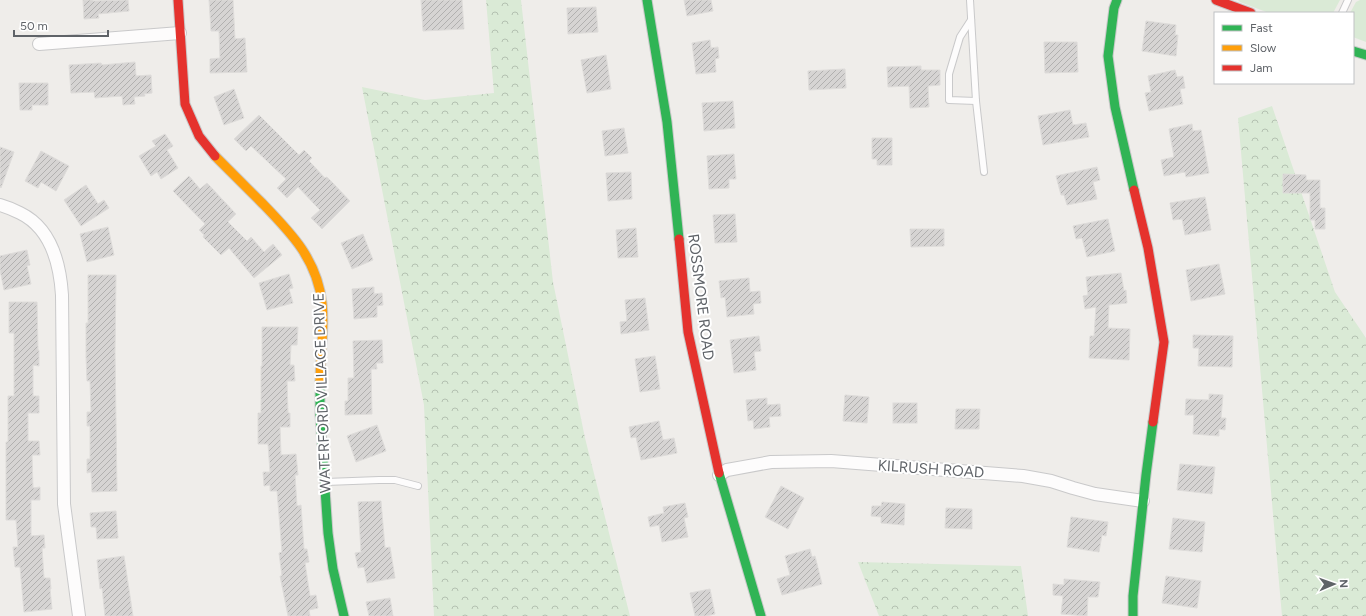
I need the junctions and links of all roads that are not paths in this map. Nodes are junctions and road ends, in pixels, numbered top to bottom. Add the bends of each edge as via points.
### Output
1 (178, 0) edge
2 (647, 0) edge
3 (970, 0) edge
4 (1116, 0) edge
5 (1348, 0) edge
6 (1221, 1) edge
7 (1248, 12) edge
8 (1342, 12) edge
9 (971, 20) junction
10 (180, 33) junction
11 (39, 44) dead end
12 (1354, 50) edge
13 (1366, 55) edge
14 (976, 101) junction
15 (984, 172) dead end
16 (0, 205) edge
17 (718, 475) junction
18 (324, 482) junction
19 (418, 486) dead end
20 (1143, 501) junction
21 (79, 616) edge
22 (344, 616) edge
23 (761, 616) edge
24 (1133, 616) edge

1 - 10 street, WATERFORD VILLAGE DRIVE
2 - 17 street, ROSSMORE ROAD via 667,122 688,332
3 - 9 lane
4 - 20 street via 1108,56 1115,107 1148,248 1164,342
5 - 8 lane
6 - 7 street
9 - 14 lane
9 - 14 lane via 960,38 950,74 949,100
10 - 11 street
10 - 18 street, WATERFORD VILLAGE DRIVE via 185,104 199,136 213,154 290,232 314,270 322,317 320,408
12 - 13 street
14 - 15 lane
16 - 21 street via 21,213 44,233 54,249 58,264 62,295 64,504
17 - 20 street, KILRUSH ROAD via 727,470 771,462 831,461 1023,476 1051,480 1095,494
17 - 23 street, ROSSMORE ROAD
18 - 19 lane via 395,480
18 - 22 street, WATERFORD VILLAGE DRIVE via 333,569
20 - 24 street

